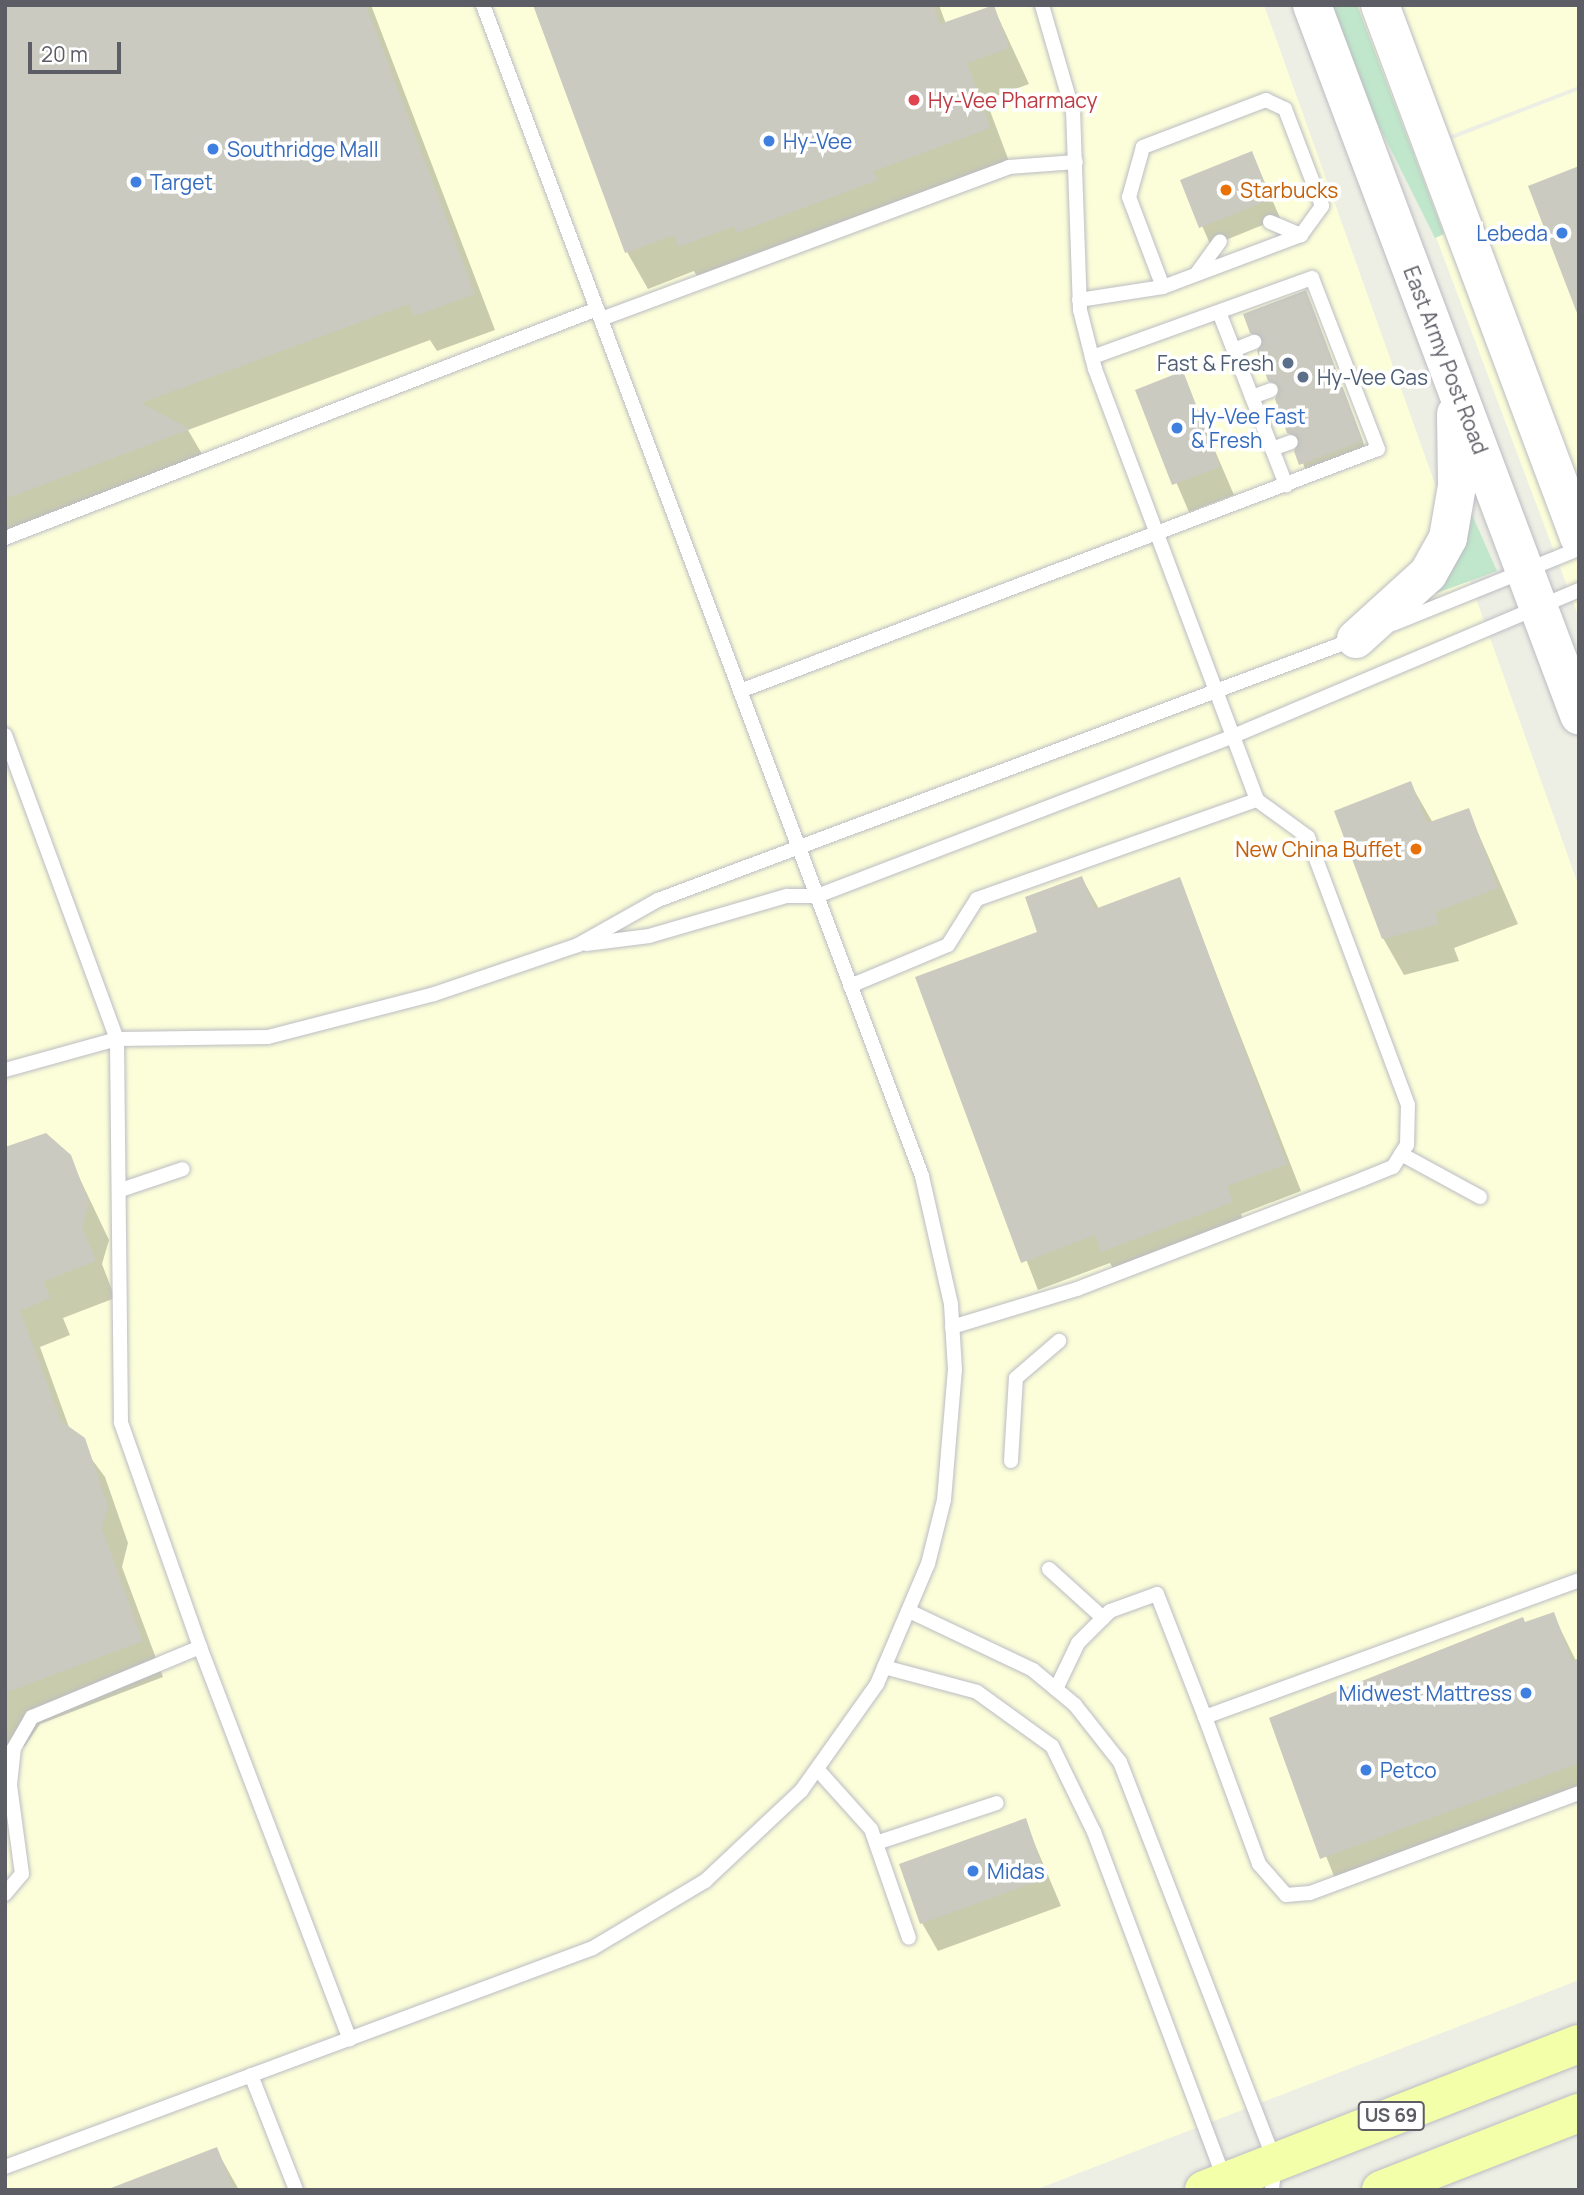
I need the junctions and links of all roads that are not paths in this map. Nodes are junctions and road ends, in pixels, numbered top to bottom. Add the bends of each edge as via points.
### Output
1 (483, 5) edge
2 (1042, 5) edge
3 (1312, 5) edge
4 (1380, 5) edge
5 (1076, 162) junction
6 (1270, 222) dead end
7 (1301, 235) junction
8 (1220, 241) dead end
9 (1197, 274) junction
10 (1163, 287) junction
11 (1079, 300) junction
12 (1219, 312) junction
13 (599, 314) junction
14 (1254, 342) dead end
15 (1234, 350) junction
16 (1092, 357) junction
17 (1455, 387) junction
18 (1271, 390) dead end
19 (1252, 397) junction
20 (1291, 442) dead end
21 (1272, 449) junction
22 (1286, 485) junction
23 (1156, 535) junction
24 (1579, 537) edge
25 (5, 538) edge
26 (1579, 549) edge
27 (1527, 570) junction
28 (1579, 590) edge
29 (1539, 607) junction
30 (1356, 639) junction
31 (740, 691) junction
32 (1216, 695) junction
33 (1579, 715) edge
34 (5, 735) edge
35 (1231, 737) junction
36 (1257, 800) junction
37 (799, 850) junction
38 (817, 896) junction
39 (578, 945) junction
40 (850, 986) junction
41 (117, 1039) junction
42 (5, 1070) edge
43 (1401, 1154) junction
44 (183, 1169) dead end
45 (121, 1190) junction
46 (1480, 1196) dead end
47 (952, 1327) junction
48 (1059, 1342) dead end
49 (1012, 1461) dead end
50 (1049, 1569) dead end
51 (1579, 1580) edge
52 (909, 1611) junction
53 (1103, 1618) junction
54 (200, 1647) junction
55 (884, 1667) junction
56 (1056, 1689) junction
57 (1205, 1717) junction
58 (818, 1770) junction
59 (1579, 1793) edge
60 (997, 1803) dead end
61 (876, 1843) junction
62 (5, 1894) edge
63 (909, 1938) dead end
64 (350, 2039) junction
65 (1579, 2044) edge
66 (251, 2075) junction
67 (1579, 2113) edge
68 (5, 2167) edge
69 (1273, 2176) edge
70 (1220, 2187) edge
71 (296, 2190) edge
72 (1381, 2190) edge

1 - 13 lane
2 - 5 lane via 1062,59
3 - 17 main road, East Army Post Road
4 - 24 main road
5 - 11 lane
5 - 13 lane via 1009,167
6 - 7 lane
7 - 9 lane
7 - 10 lane via 1322,206 1285,109 1266,100 1143,147 1129,197
8 - 9 lane
9 - 10 lane
10 - 11 lane
11 - 16 lane
12 - 15 lane
12 - 16 lane
12 - 22 lane via 1312,278 1359,415 1378,449
13 - 25 lane
13 - 31 lane
14 - 15 lane
15 - 19 lane
16 - 23 lane
17 - 27 main road, East Army Post Road
17 - 30 main road via 1457,486 1448,538 1428,573
18 - 19 lane
19 - 21 lane
20 - 21 lane
21 - 22 lane
22 - 23 lane
23 - 31 lane
23 - 32 lane
26 - 27 lane
27 - 29 main road, East Army Post Road
27 - 30 lane
28 - 29 lane
29 - 33 main road, East Army Post Road
29 - 35 lane
30 - 32 lane
31 - 37 lane
32 - 35 lane
32 - 37 lane
34 - 41 lane
35 - 36 lane
35 - 38 lane
36 - 40 lane via 976,899 948,945
36 - 43 lane via 1308,836 1408,1105
37 - 38 lane
37 - 39 lane via 658,900
38 - 39 lane via 788,896 649,936
38 - 40 lane
39 - 41 lane via 343,1021 268,1037 202,1040 154,1034
40 - 47 lane via 922,1176
41 - 42 lane
41 - 45 lane
43 - 46 lane
43 - 47 lane via 1393,1167 1363,1179 1077,1289
44 - 45 lane
45 - 54 lane via 116,1366 121,1423
47 - 52 lane via 953,1435 944,1500
48 - 49 lane via 1016,1378
50 - 53 lane
51 - 57 lane
52 - 55 lane
52 - 56 lane via 1033,1671
53 - 56 lane via 1078,1643
53 - 57 lane via 1157,1594
54 - 62 lane via 32,1717 14,1748 10,1785 22,1874
54 - 64 lane
55 - 58 lane
55 - 70 lane via 977,1692 1052,1746 1094,1832
56 - 69 lane via 1102,1733 1120,1762
57 - 59 lane via 1259,1864 1286,1895 1310,1893
58 - 61 lane via 865,1818
58 - 64 lane via 756,1839 651,1918 593,1948
60 - 61 lane
61 - 63 lane
64 - 66 lane
65 - 69 main road, US 69
66 - 68 lane
66 - 71 lane
67 - 72 main road
69 - 70 main road, US 69

